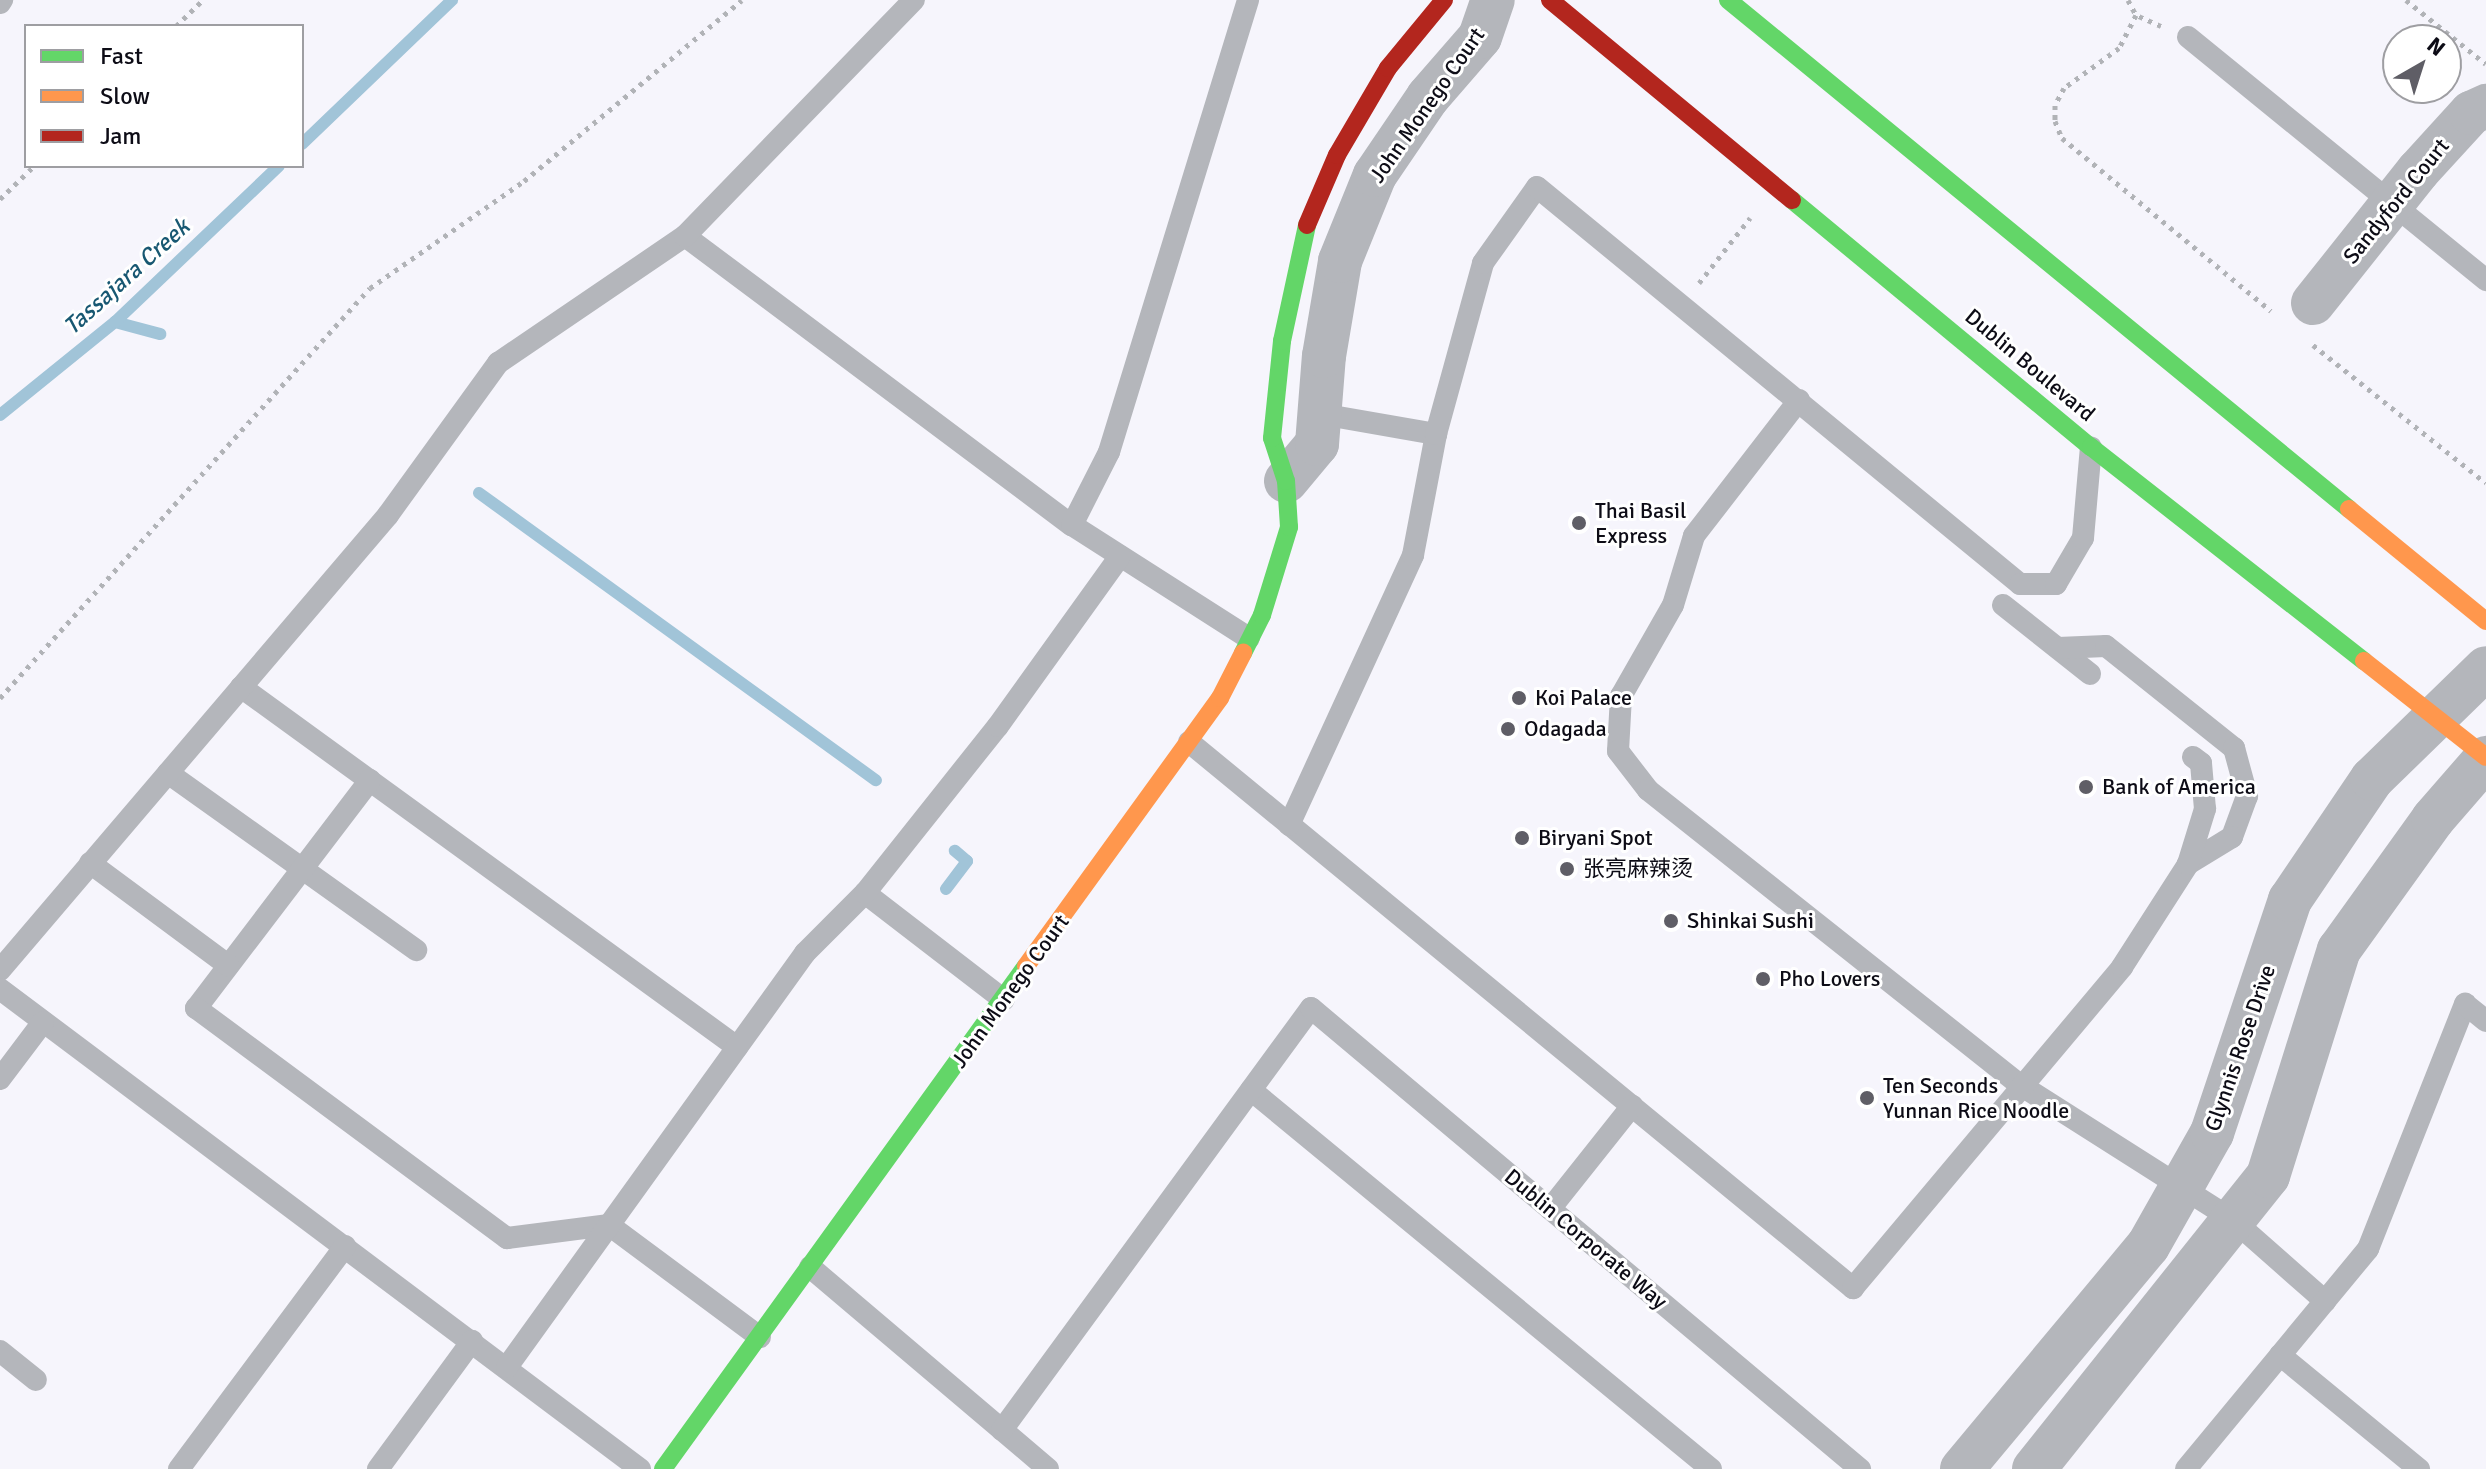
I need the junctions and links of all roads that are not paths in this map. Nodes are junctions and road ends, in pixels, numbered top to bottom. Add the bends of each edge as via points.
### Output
1 (914, 0) edge
2 (1248, 0) edge
3 (1444, 0) edge
4 (1493, 0) edge
5 (1550, 0) edge
6 (1728, 0) edge
7 (2188, 37) road end
8 (2486, 106) edge
9 (2393, 204) junction
10 (685, 236) junction
11 (2486, 280) edge
12 (2300, 321) road end
13 (1799, 400) junction
14 (1321, 414) junction
15 (1436, 434) junction
16 (2091, 447) junction
17 (1286, 481) junction
18 (1072, 525) junction
19 (1120, 556) junction
20 (2003, 605) dead end
21 (2486, 621) edge
22 (1249, 638) junction
23 (2058, 648) junction
24 (2486, 668) edge
25 (2090, 674) dead end
26 (241, 687) junction
27 (2436, 716) junction
28 (1189, 742) junction
29 (2193, 757) dead end
30 (2486, 758) edge
31 (168, 773) junction
32 (370, 780) junction
33 (1289, 825) junction
34 (90, 863) junction
35 (2188, 864) junction
36 (301, 869) junction
37 (865, 893) junction
38 (416, 950) dead end
39 (228, 965) junction
40 (0, 970) edge
41 (0, 989) edge
42 (1004, 1000) junction
43 (2486, 1021) edge
44 (43, 1022) junction
45 (737, 1047) junction
46 (0, 1079) edge
47 (2022, 1086) junction
48 (1251, 1090) junction
49 (1632, 1106) junction
50 (2183, 1185) junction
51 (1550, 1209) junction
52 (2233, 1220) junction
53 (609, 1225) junction
54 (345, 1246) junction
55 (810, 1267) junction
56 (2325, 1301) junction
57 (760, 1337) junction
58 (472, 1341) junction
59 (0, 1351) edge
60 (2280, 1355) junction
61 (507, 1367) junction
62 (36, 1380) dead end
63 (1002, 1430) junction
64 (179, 1469) edge
65 (378, 1469) edge
66 (640, 1469) edge
67 (663, 1469) edge
68 (1048, 1469) edge
69 (1711, 1469) edge
70 (1860, 1469) edge
71 (1962, 1469) edge
72 (2034, 1469) edge
73 (2186, 1469) edge
74 (2419, 1469) edge

1 - 10 lane
2 - 18 lane via 1109,452
3 - 17 main road, John Monego Court via 1388,68 1337,155 1301,240 1282,341 1272,438
4 - 14 street, John Monego Court via 1480,37 1428,97 1375,175 1340,261 1324,356
5 - 16 main road, Dublin Boulevard
6 - 21 main road
7 - 9 lane
8 - 9 street, Sandyford Court via 2471,113
9 - 11 lane
9 - 12 street, Sandyford Court
10 - 18 lane
10 - 26 lane via 498,363 388,515
13 - 15 lane via 1537,187 1483,263
13 - 16 lane via 2020,584 2056,584 2083,538
13 - 47 lane via 1694,536 1673,605 1621,696 1618,751 1648,790
14 - 15 lane
14 - 17 street, John Monego Court via 1317,444
15 - 33 lane via 1413,555
16 - 27 main road, Dublin Boulevard
17 - 22 main road, John Monego Court via 1289,527
18 - 19 lane
19 - 22 lane
19 - 37 lane via 998,726
20 - 23 lane
22 - 28 main road, John Monego Court via 1220,698
23 - 25 lane
23 - 35 lane via 2106,646 2234,748 2247,796 2232,837
24 - 27 street, Glynnis Rose Drive
26 - 31 lane
26 - 32 lane
27 - 30 main road, Dublin Boulevard
27 - 50 street, Glynnis Rose Drive via 2372,779 2290,900 2212,1133
28 - 33 lane
28 - 42 main road, John Monego Court
29 - 35 lane via 2201,763 2205,809
30 - 52 street via 2433,819 2339,950 2268,1176
31 - 34 lane
31 - 36 lane
32 - 36 lane
32 - 45 lane
33 - 49 lane
34 - 39 lane
34 - 40 lane
35 - 47 lane via 2122,967
36 - 38 lane
36 - 39 lane
37 - 42 lane
37 - 45 lane via 805,953
39 - 53 lane via 196,1008 507,1238
41 - 44 lane
42 - 55 main road, John Monego Court
43 - 56 lane via 2465,1004 2368,1249
44 - 46 lane
44 - 54 lane
45 - 53 lane
47 - 49 lane via 1853,1288
47 - 50 lane
48 - 51 lane, Dublin Corporate Way via 1311,1008
48 - 63 lane
48 - 69 lane
49 - 51 lane
50 - 52 lane
50 - 71 street, Glynnis Rose Drive via 2148,1246
51 - 70 lane, Dublin Corporate Way
52 - 56 lane
52 - 72 street
53 - 57 lane
53 - 61 lane
54 - 58 lane
54 - 64 lane
55 - 57 main road, John Monego Court
55 - 63 lane
56 - 60 lane
57 - 67 main road, John Monego Court
58 - 61 lane
58 - 65 lane
59 - 62 lane
60 - 73 lane
60 - 74 lane
61 - 66 lane
63 - 68 lane

